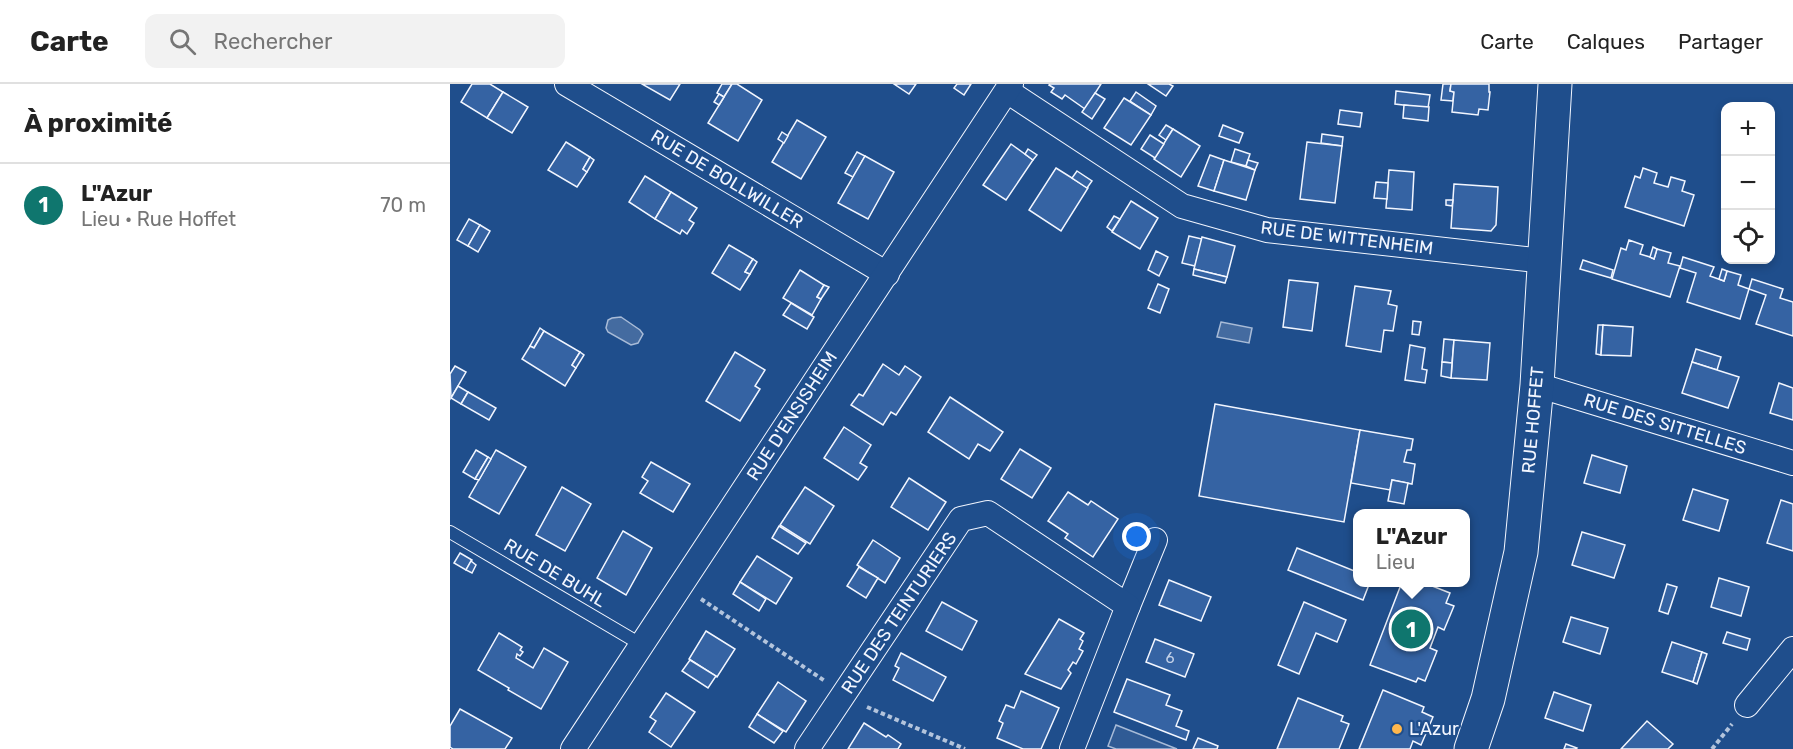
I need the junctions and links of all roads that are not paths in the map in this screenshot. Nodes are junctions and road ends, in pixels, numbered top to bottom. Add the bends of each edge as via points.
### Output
1 (567, 84) edge
2 (1555, 84) edge
3 (1009, 88) edge
4 (1544, 261) junction
5 (886, 273) junction
6 (1537, 385) junction
7 (1793, 463) edge
8 (450, 532) edge
9 (1155, 540) dead end
10 (1132, 595) junction
11 (642, 645) junction
12 (1793, 649) edge
13 (1747, 705) road end
14 (573, 749) edge
15 (807, 749) edge
16 (1073, 749) edge
17 (1471, 749) edge

1 - 5 street, RUE DE BOLLWILLER
2 - 4 main road, RUE HOFFET
3 - 4 street, RUE DE WITTENHEIM via 1182,206 1267,230
3 - 5 street, RUE D'ENSISHEIM
4 - 6 main road, RUE HOFFET
5 - 11 street, RUE D'ENSISHEIM
6 - 7 street, RUE DES SITTELLES
6 - 17 main road, RUE HOFFET via 1521,552 1488,699
8 - 11 lane, RUE DE BUHL
9 - 10 street
10 - 15 street, RUE DES TEINTURIERS via 1104,590 988,513 961,519
10 - 16 street
11 - 14 street, RUE D'ENSISHEIM
12 - 13 street

